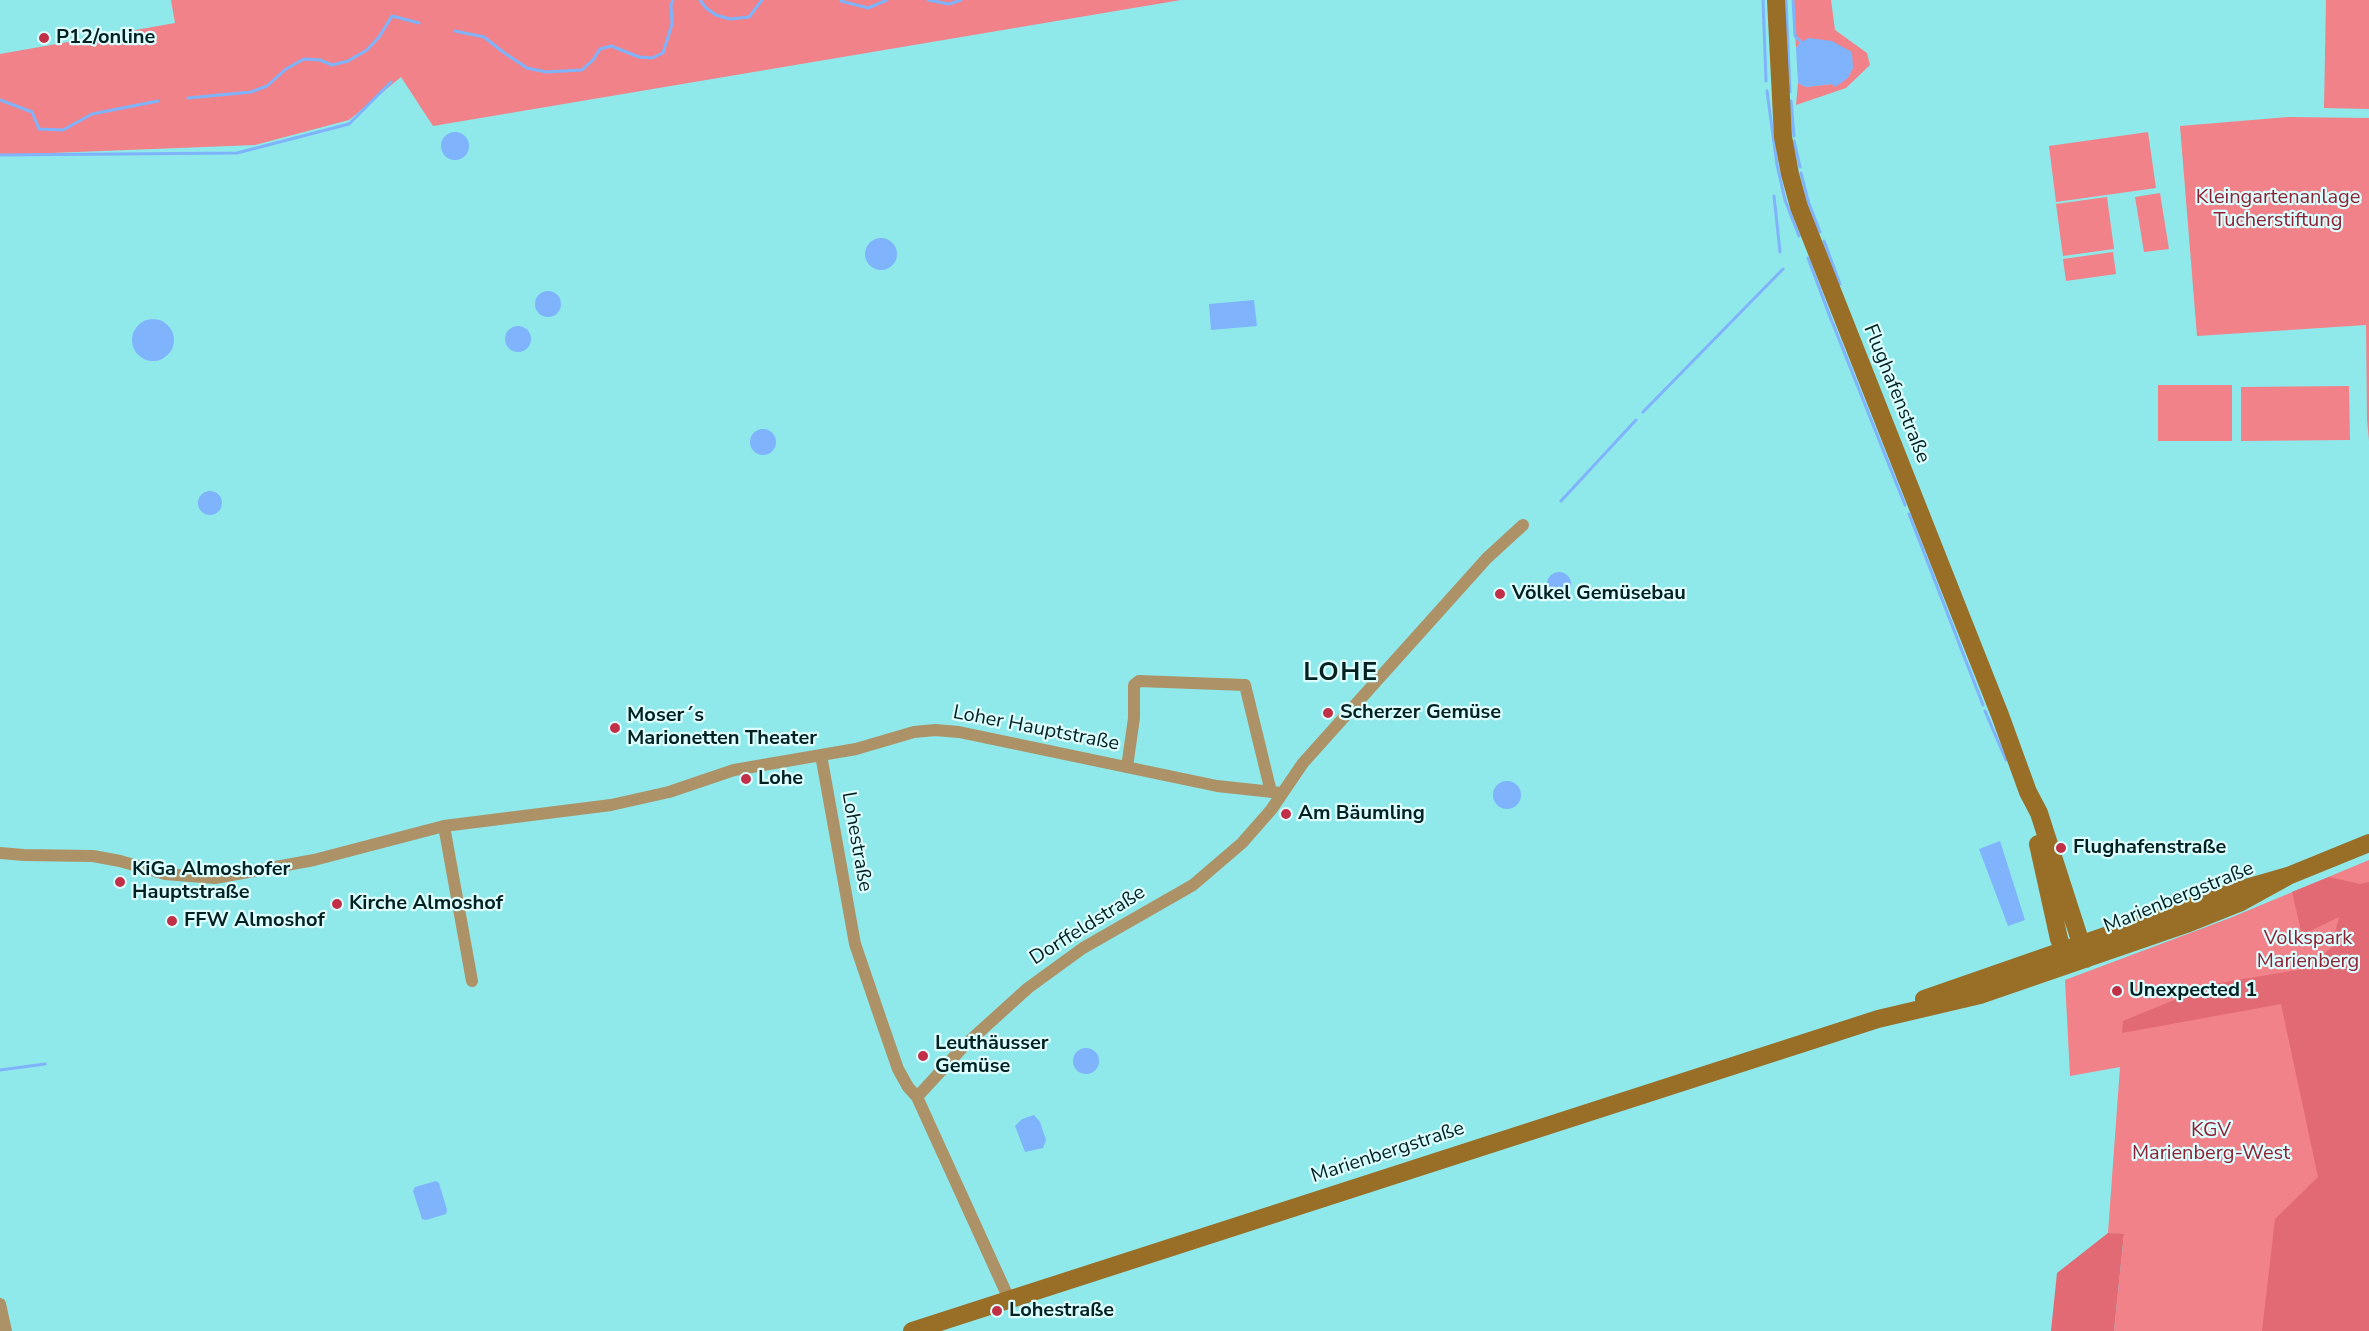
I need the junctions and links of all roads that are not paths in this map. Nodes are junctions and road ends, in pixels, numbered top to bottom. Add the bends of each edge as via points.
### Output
1 (1776, 0) edge
2 (1523, 525) dead end
3 (821, 755) junction
4 (1126, 767) junction
5 (1276, 793) junction
6 (444, 826) junction
7 (2369, 843) edge
8 (0, 853) edge
9 (2075, 954) junction
10 (472, 981) dead end
11 (917, 1097) junction
12 (1009, 1299) junction
13 (0, 1304) edge
14 (6, 1331) edge
15 (912, 1331) edge

1 - 9 main road, Flughafenstraße via 1783,137 1799,207 2039,813
2 - 5 street, Dorffeldstraße via 1487,558
3 - 4 street, Loher Hauptstraße via 935,730
3 - 6 street, Loher Hauptstraße via 734,770 669,792 611,805
3 - 11 street, Lohestraße via 855,944 898,1070
4 - 5 street, Loher Hauptstraße via 1217,786
4 - 5 street via 1134,718 1134,685 1139,681 1245,685
5 - 11 street, Dorffeldstraße via 1248,837 1210,872 1083,948 1028,988 965,1045
6 - 8 street, Loher Hauptstraße via 314,860 214,878 165,874 93,856
6 - 10 street
7 - 9 main road, Marienbergstraße
9 - 12 main road, Marienbergstraße via 1918,1001 1878,1019
11 - 12 street, Lohestraße
12 - 15 main road, Marienbergstraße
13 - 14 street

